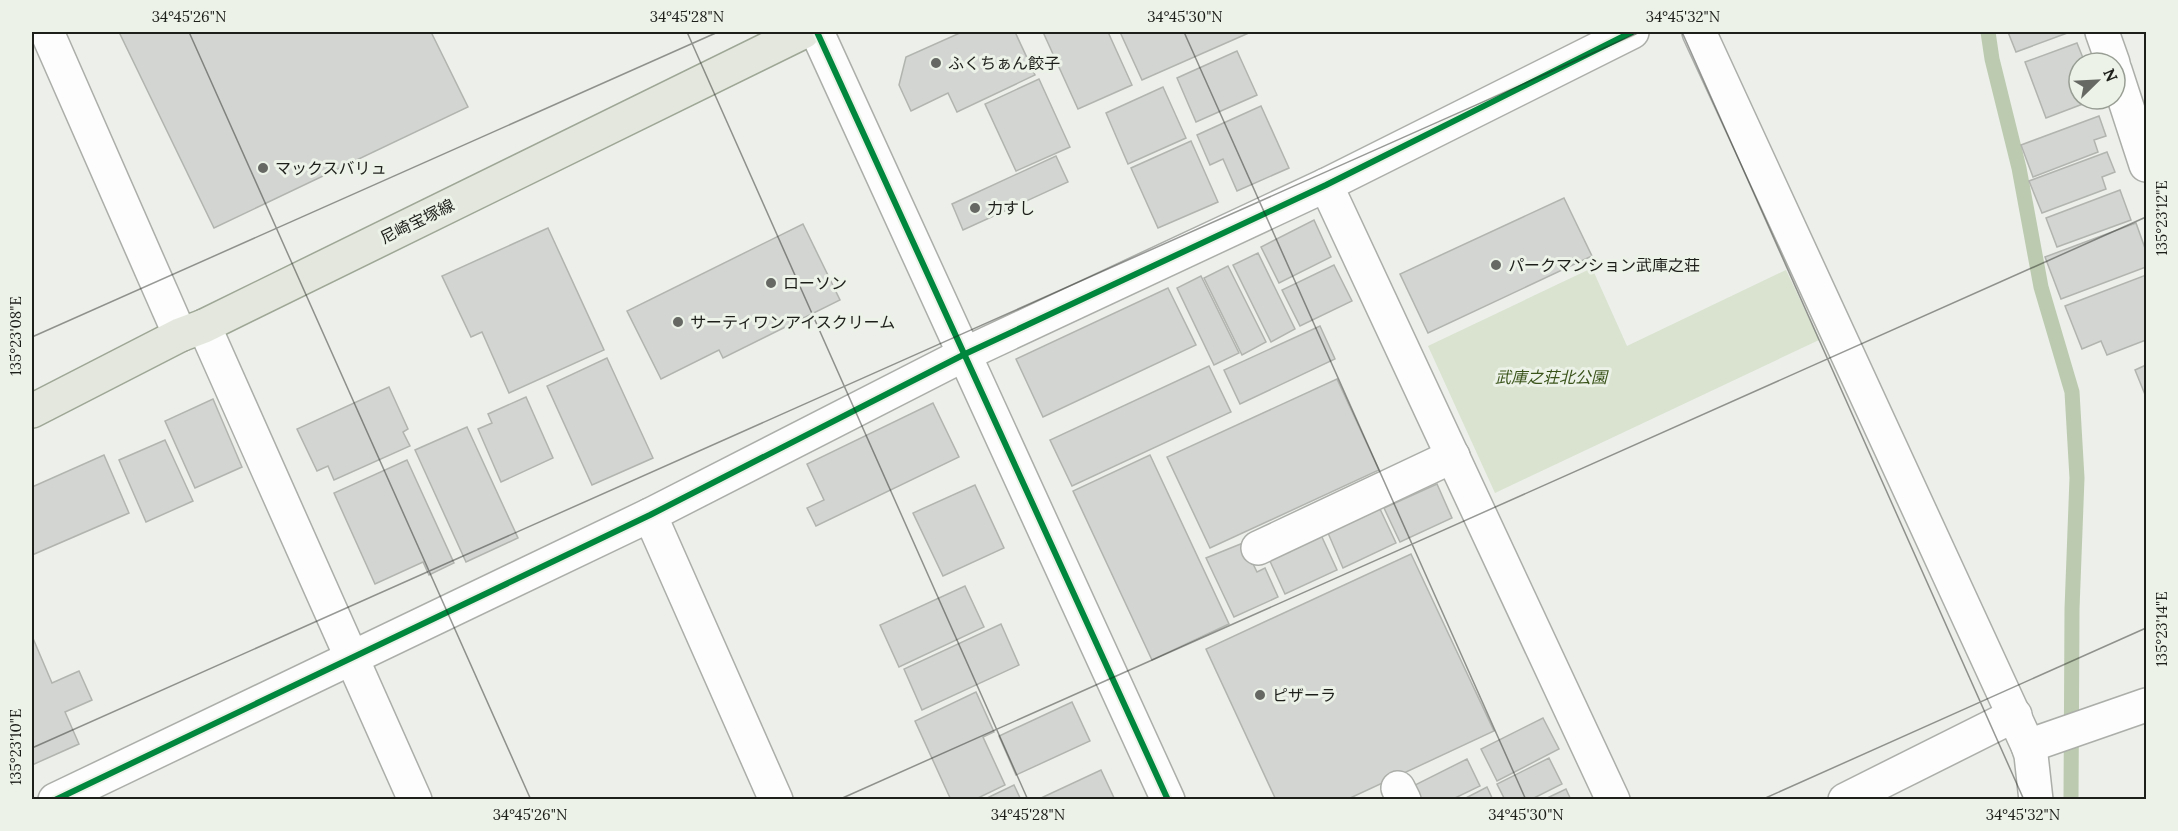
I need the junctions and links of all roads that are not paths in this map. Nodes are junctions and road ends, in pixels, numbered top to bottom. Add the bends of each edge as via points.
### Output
1 (47, 32) edge
2 (803, 32) edge
3 (817, 32) edge
4 (1632, 32) edge
5 (1699, 32) edge
6 (2102, 32) edge
7 (2109, 51) edge
8 (2127, 107) edge
9 (2146, 165) edge
10 (1326, 185) junction
11 (192, 330) junction
12 (965, 354) junction
13 (32, 411) edge
14 (1453, 456) junction
15 (650, 515) junction
16 (1258, 548) dead end
17 (352, 658) junction
18 (2146, 705) edge
19 (2014, 715) junction
20 (2053, 738) junction
21 (55, 800) edge
22 (415, 800) edge
23 (776, 800) edge
24 (1168, 800) edge
25 (1613, 800) edge
26 (1845, 800) edge
27 (2036, 800) edge

1 - 11 street
2 - 11 main road, 尼崎宝塚線
3 - 12 street
4 - 10 street
5 - 19 street
6 - 7 street
8 - 9 street
10 - 12 street
10 - 14 street
11 - 13 main road, 尼崎宝塚線
11 - 17 street
12 - 15 street
12 - 24 street
14 - 16 street
14 - 25 street
15 - 17 street
15 - 23 street
17 - 21 street
17 - 22 street
18 - 20 street
19 - 20 street
19 - 26 street
20 - 27 street via 2031,754

